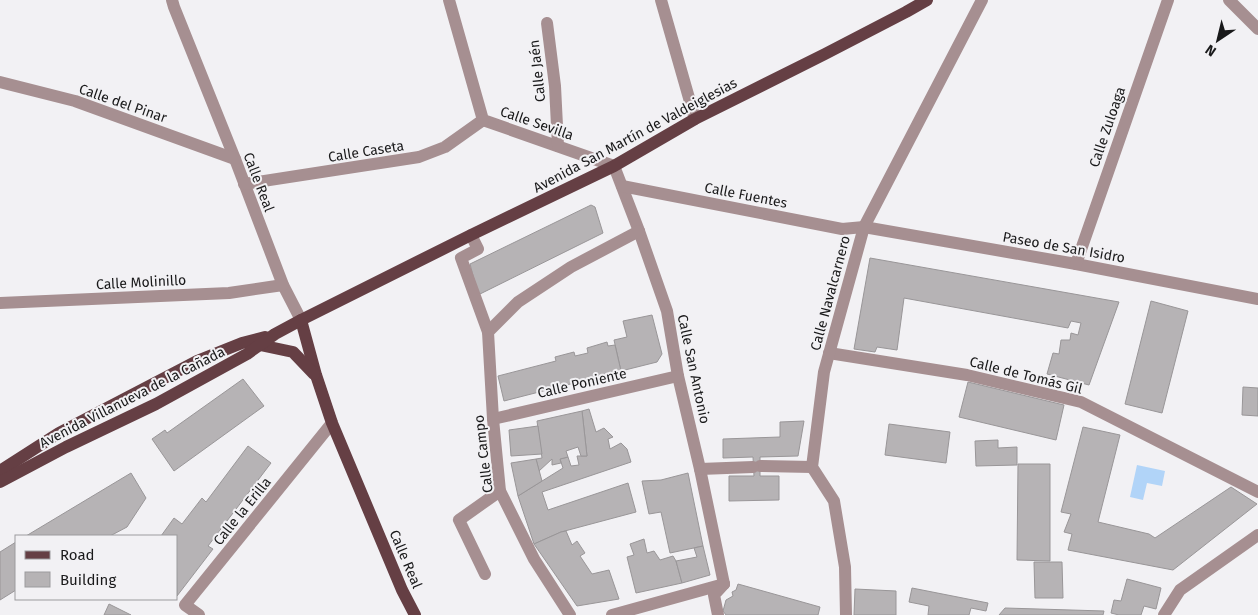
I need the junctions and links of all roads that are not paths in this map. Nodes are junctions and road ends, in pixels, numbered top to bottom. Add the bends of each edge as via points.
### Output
1 (172, 0) edge
2 (449, 0) edge
3 (661, 0) edge
4 (927, 0) edge
5 (982, 0) edge
6 (1168, 0) edge
7 (1229, 0) edge
8 (547, 23) dead end
9 (1258, 29) edge
10 (0, 82) edge
11 (483, 120) junction
12 (694, 120) junction
13 (558, 146) junction
14 (235, 159) junction
15 (614, 166) junction
16 (244, 184) junction
17 (622, 186) junction
18 (864, 227) junction
19 (640, 232) junction
20 (470, 235) junction
21 (1076, 264) junction
22 (282, 285) junction
23 (1258, 299) edge
24 (0, 304) edge
25 (301, 320) junction
26 (488, 332) junction
27 (274, 334) junction
28 (260, 345) junction
29 (829, 352) junction
30 (316, 375) junction
31 (678, 376) junction
32 (493, 419) junction
33 (332, 423) junction
34 (812, 467) junction
35 (700, 469) junction
36 (0, 471) edge
37 (0, 482) edge
38 (500, 491) junction
39 (1258, 492) edge
40 (1258, 535) edge
41 (485, 574) dead end
42 (724, 584) junction
43 (199, 615) edge
44 (415, 615) edge
45 (570, 615) edge
46 (612, 615) edge
47 (718, 615) edge
48 (846, 615) edge
49 (1164, 615) edge

1 - 14 street, Calle Real
2 - 11 street, Calle Sevilla
3 - 12 street
4 - 12 main road, Avenida San Martín de Valdeiglesias
5 - 18 street, Calle Navalcarnero
6 - 21 street, Calle Zuloaga
7 - 9 street
8 - 13 street, Calle Jaén
10 - 14 street, Calle del Pinar via 75,101
11 - 13 street, Calle Sevilla
11 - 16 street, Calle Caseta via 445,147 419,157
12 - 15 main road, Avenida San Martín de Valdeiglesias
13 - 15 street, Calle Sevilla
14 - 16 street, Calle Real
15 - 17 street, Calle San Antonio
15 - 20 main road, Avenida San Martín de Valdeiglesias
16 - 22 street, Calle Real
17 - 18 street, Calle Fuentes via 842,229
17 - 19 street, Calle San Antonio
18 - 21 street, Paseo de San Isidro
18 - 29 street, Calle Navalcarnero
19 - 26 street via 563,272 518,302
19 - 31 street, Calle San Antonio via 667,311
20 - 25 main road, Avenida San Martín de Valdeiglesias
20 - 26 street, Calle Campo via 478,249 462,258
21 - 23 street, Paseo de San Isidro
22 - 24 street, Calle Molinillo via 229,294
22 - 25 street, Calle Real
25 - 27 main road, Avenida Villanueva de la Cañada
25 - 30 main road, Calle Real
26 - 32 street, Calle Campo
27 - 28 main road, Avenida Villanueva de la Cañada
27 - 36 main road, Avenida Villanueva de la Cañada via 197,361 59,433
28 - 30 main road, Calle Real via 293,352
28 - 37 main road, Avenida Villanueva de la Cañada via 156,404
29 - 34 street, Calle Navalcarnero
29 - 39 street, Calle de Tomás Gil via 967,376 1080,402
30 - 33 main road, Calle Real
31 - 32 street, Calle Poniente
31 - 35 street, Calle San Antonio
32 - 38 street, Calle Campo
33 - 43 street, Calle la Erilla via 186,604
33 - 44 main road, Calle Real
34 - 35 street
34 - 48 street via 834,501 845,567
35 - 42 street, Calle San Antonio
38 - 41 street via 459,520
38 - 45 street, Calle Campo via 534,559
40 - 49 street via 1180,590
42 - 46 street
42 - 47 street via 714,595

